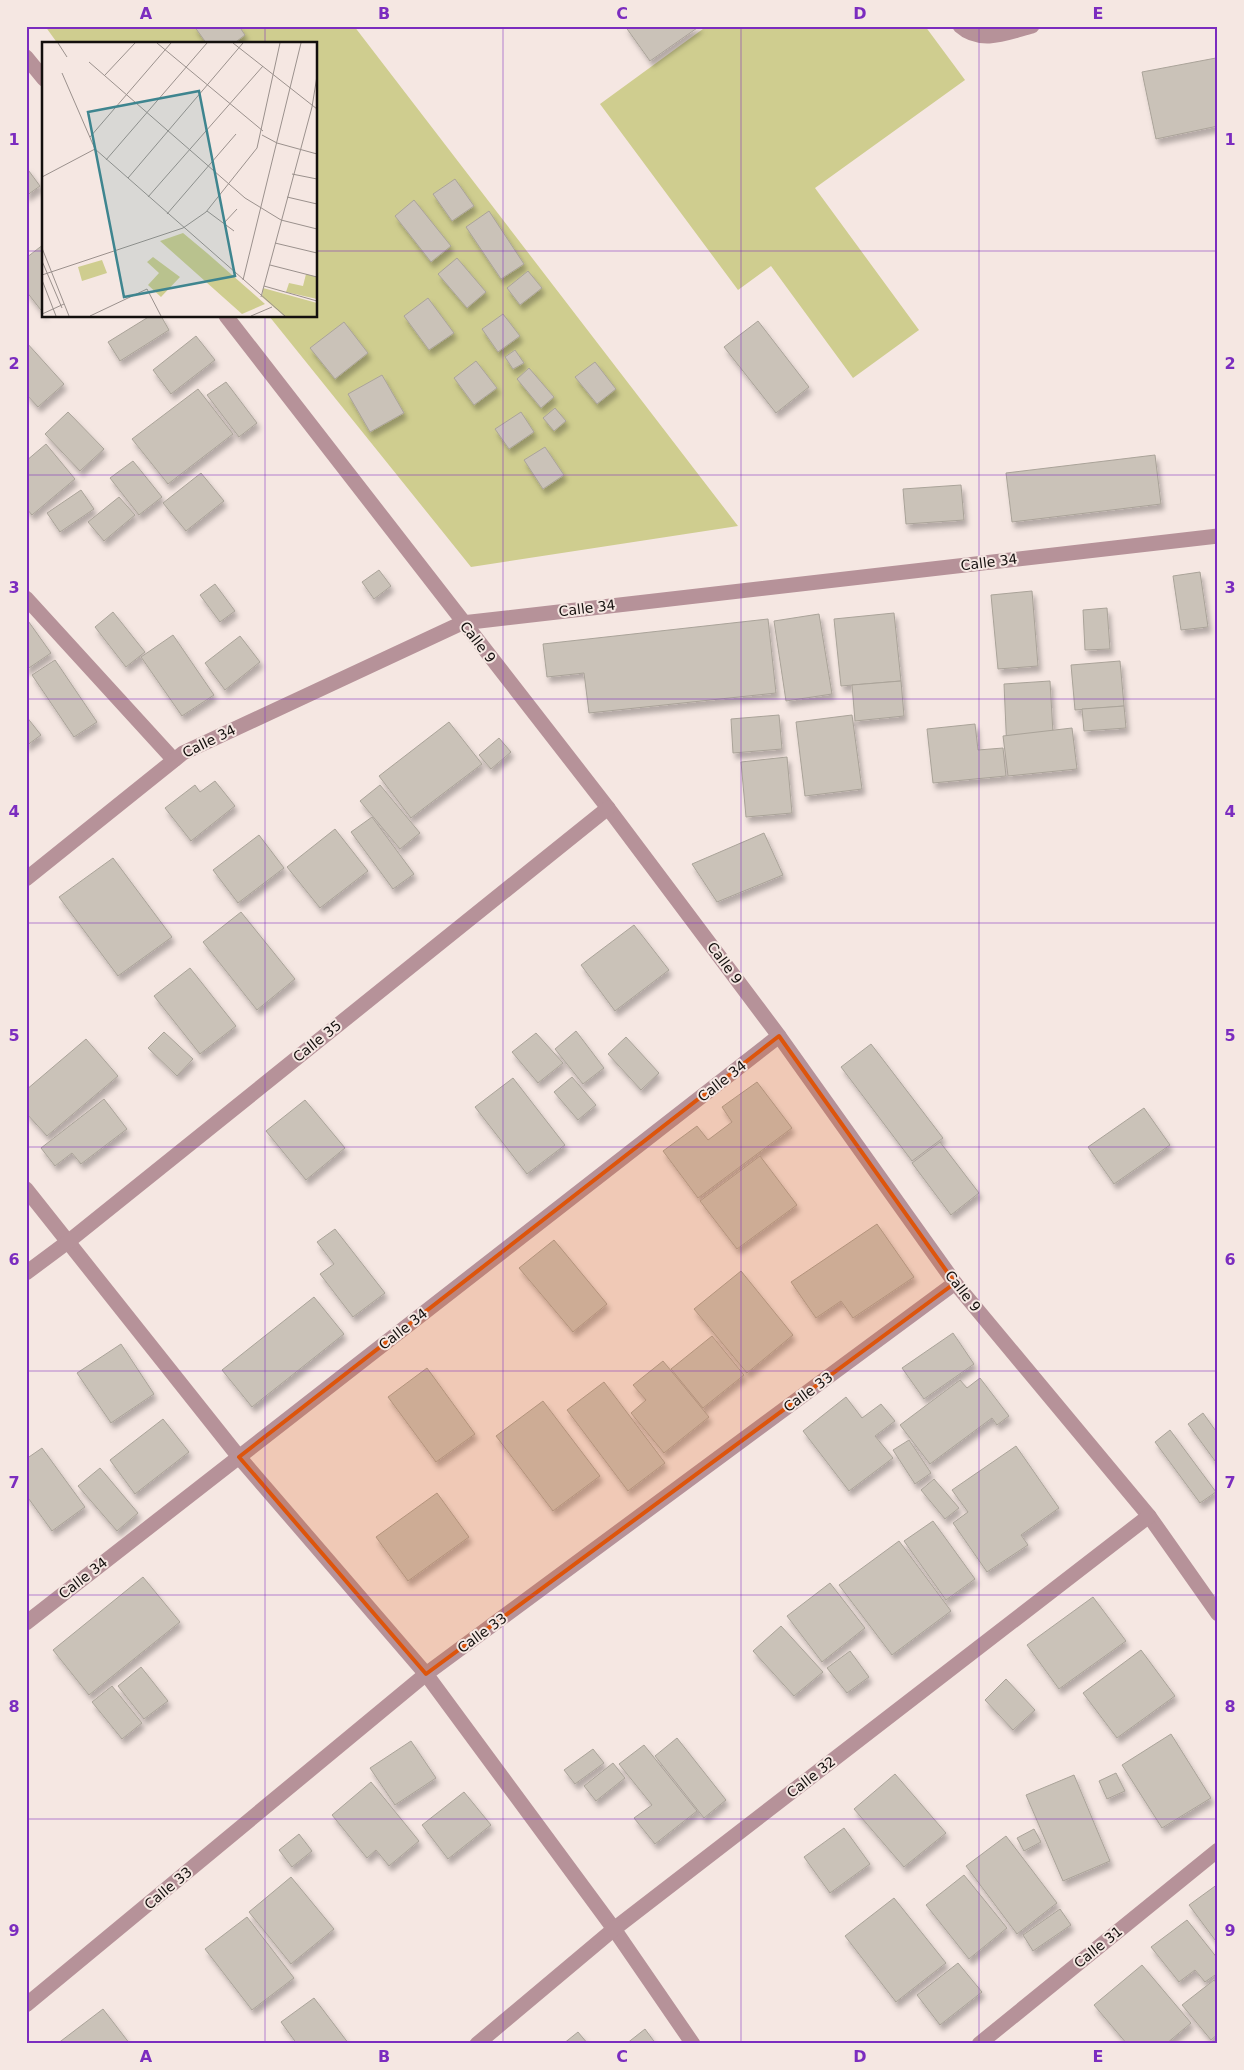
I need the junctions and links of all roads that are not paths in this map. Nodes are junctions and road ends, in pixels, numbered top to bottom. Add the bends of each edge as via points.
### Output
1 (960, 26) edge
2 (1032, 26) edge
3 (26, 57) edge
4 (42, 77) edge
5 (228, 318) edge
6 (1218, 536) edge
7 (26, 598) edge
8 (462, 623) junction
9 (174, 760) junction
10 (608, 808) junction
11 (26, 879) edge
12 (779, 1036) junction
13 (26, 1189) edge
14 (68, 1241) junction
15 (26, 1273) edge
16 (955, 1283) junction
17 (239, 1457) junction
18 (1149, 1516) junction
19 (1218, 1614) edge
20 (26, 1623) edge
21 (426, 1674) junction
22 (1218, 1850) edge
23 (614, 1929) junction
24 (26, 2005) edge
25 (477, 2044) edge
26 (693, 2044) edge
27 (979, 2044) edge

1 - 2 street via 973,34 990,37
3 - 4 street
5 - 8 street, Calle 9
6 - 8 street, Calle 34
7 - 9 street
8 - 9 street, Calle 34
8 - 10 street, Calle 9
9 - 11 street, Calle 34
10 - 12 street, Calle 9
10 - 14 street, Calle 35
12 - 16 street, Calle 9
12 - 17 street, Calle 34
13 - 14 street
14 - 15 street, Calle 35
14 - 17 street
16 - 18 street, Calle 9
16 - 21 street, Calle 33
17 - 20 street, Calle 34
17 - 21 street
18 - 19 street, Calle 9
18 - 23 street, Calle 32
21 - 23 street
21 - 24 street, Calle 33
22 - 27 street, Calle 31
23 - 25 street, Calle 32
23 - 26 street

